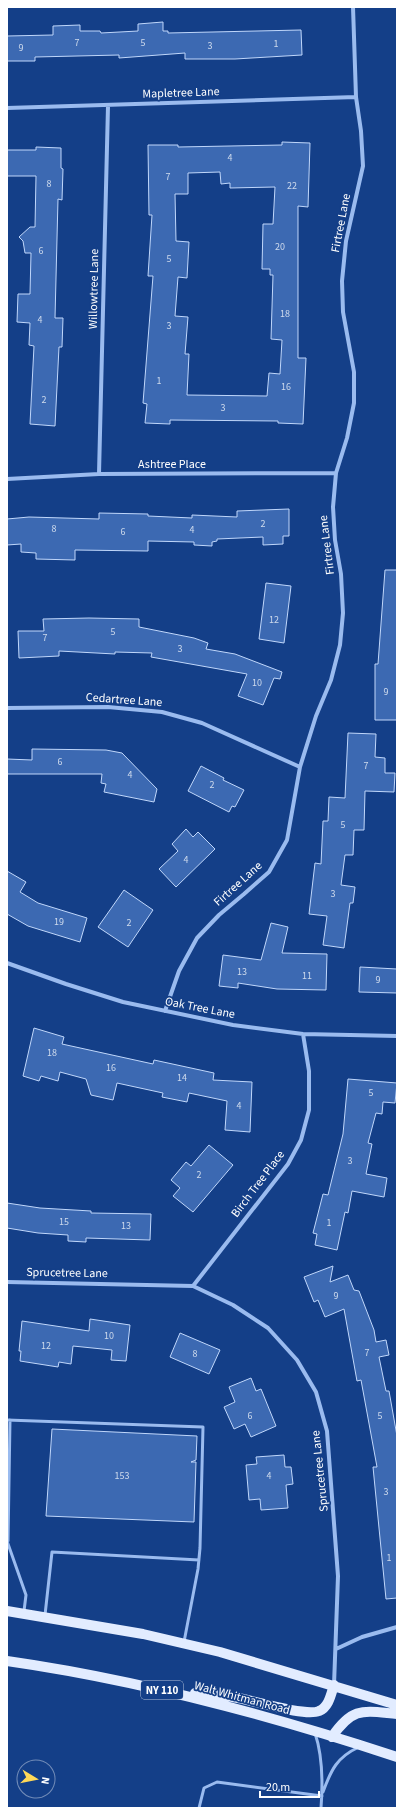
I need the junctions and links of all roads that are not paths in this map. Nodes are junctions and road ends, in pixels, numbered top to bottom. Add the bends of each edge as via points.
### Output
1 (353, 7) edge
2 (356, 97) junction
3 (108, 106) junction
4 (7, 108) edge
5 (336, 473) junction
6 (99, 474) junction
7 (7, 479) edge
8 (7, 708) edge
9 (300, 768) junction
10 (7, 963) edge
11 (165, 1012) junction
12 (303, 1034) junction
13 (397, 1036) edge
14 (7, 1282) edge
15 (193, 1286) junction
16 (9, 1420) edge
17 (8, 1541) edge
18 (199, 1560) junction
19 (7, 1611) edge
20 (24, 1614) junction
21 (45, 1617) junction
22 (397, 1627) edge
23 (184, 1644) junction
24 (336, 1649) junction
25 (7, 1661) edge
26 (334, 1685) junction
27 (156, 1689) junction
28 (397, 1705) edge
29 (397, 1714) edge
30 (314, 1732) junction
31 (332, 1737) junction
32 (362, 1746) junction
33 (397, 1757) edge
34 (322, 1796) junction
35 (199, 1808) edge
36 (321, 1808) edge

1 - 2 street, Firtree Lane
2 - 3 street, Mapletree Lane
2 - 5 street, Firtree Lane via 363,166 346,241 342,282 343,312 354,372 354,403
3 - 4 street, Mapletree Lane
3 - 6 street, Willowtree Lane
5 - 6 street, Ashtree Place
5 - 9 street, Firtree Lane via 333,507 335,540 342,574 343,613 340,645 331,680 316,716
6 - 7 street, Ashtree Place
8 - 9 street, Cedartree Lane via 108,707 162,712 202,723
9 - 11 street, Firtree Lane via 287,840 269,872 219,915 197,938 179,971
10 - 11 street, Oak Tree Lane via 123,1002
11 - 12 street, Oak Tree Lane via 233,1025
12 - 13 street, Oak Tree Lane
12 - 15 street, Birch Tree Place via 309,1072 309,1110 301,1140 288,1164
14 - 15 street, Sprucetree Lane
15 - 24 street, Sprucetree Lane via 233,1305 268,1328 297,1360 316,1392 327,1431 333,1498 338,1576
16 - 17 lane
16 - 18 lane via 203,1427
17 - 20 lane via 26,1595
18 - 21 lane via 52,1552
18 - 23 lane
19 - 20 main road
20 - 21 main road
21 - 23 main road
22 - 24 street via 362,1637
23 - 26 main road
24 - 26 street, Sprucetree Lane
25 - 27 main road, Walt Whitman Road / NY 110
26 - 27 main road via 327,1704 315,1712 238,1698
26 - 28 main road
27 - 30 main road, Walt Whitman Road / NY 110 via 238,1709
29 - 31 main road via 359,1712 347,1718
30 - 31 main road, Walt Whitman Road / NY 110
30 - 34 lane via 322,1764
31 - 32 main road, Walt Whitman Road / NY 110
32 - 33 main road, Walt Whitman Road / NY 110
32 - 34 lane via 342,1757 329,1776
34 - 35 lane via 217,1782 204,1788
34 - 36 lane

